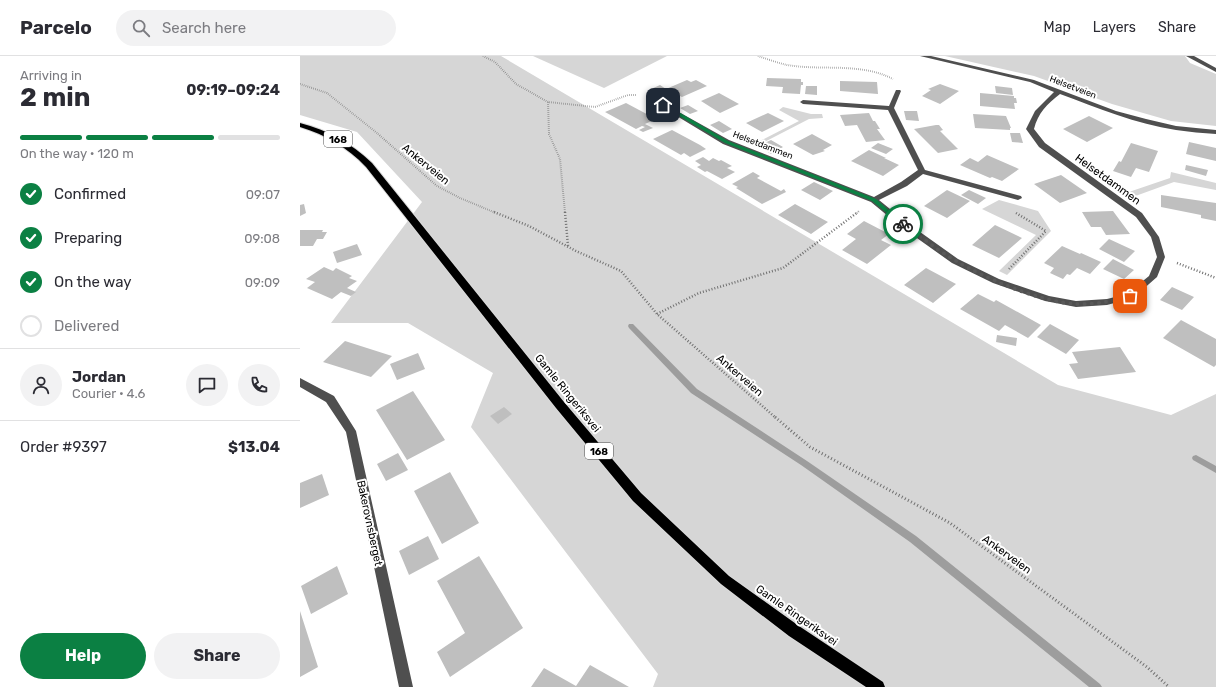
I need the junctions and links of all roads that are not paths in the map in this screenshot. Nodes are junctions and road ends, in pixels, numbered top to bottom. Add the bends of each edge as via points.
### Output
1 (923, 56) edge
2 (1190, 56) edge
3 (1216, 70) edge
4 (898, 91) road end
5 (1059, 91) junction
6 (650, 98) road end
7 (803, 102) dead end
8 (891, 108) junction
9 (300, 125) edge
10 (1216, 132) edge
11 (922, 171) junction
12 (1018, 198) dead end
13 (874, 200) junction
14 (300, 382) edge
15 (406, 687) edge
16 (878, 687) edge

1 - 5 street, Helsetveien via 1009,75
2 - 3 street
4 - 8 street
5 - 10 street, Helsetveien via 1144,121 1176,128
5 - 13 street, Helsetdammen via 1040,106 1030,129 1042,145 1139,215 1155,237 1161,257 1153,277 1130,296 1108,302 1076,304 1048,299 996,281 955,261
6 - 13 street, Helsetdammen via 726,142
7 - 8 street
8 - 11 street
9 - 16 main road, Gamle Ringeriksvei / 168 via 344,142 369,165 560,405 638,497 667,526 725,580 794,631
11 - 12 street
11 - 13 street
14 - 15 street, Bakerovnsberget via 330,399 351,431

